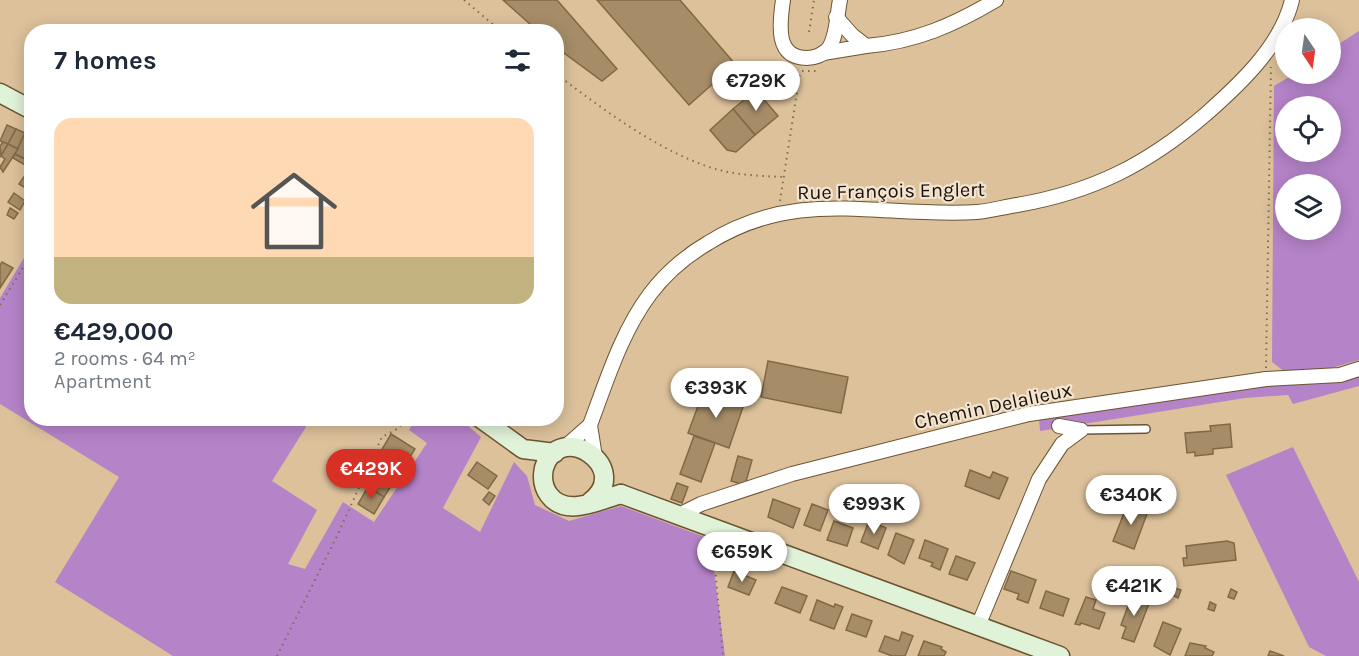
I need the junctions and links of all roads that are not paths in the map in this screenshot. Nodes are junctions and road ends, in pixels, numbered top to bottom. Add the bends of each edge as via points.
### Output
1 (783, 0) edge
2 (840, 0) edge
3 (996, 0) edge
4 (1292, 0) edge
5 (836, 17) junction
6 (866, 46) junction
7 (823, 53) junction
8 (0, 93) edge
9 (24, 106) edge
10 (1359, 369) edge
11 (590, 425) junction
12 (491, 426) edge
13 (1059, 426) dead end
14 (1146, 429) dead end
15 (1081, 430) junction
16 (523, 449) junction
17 (559, 451) junction
18 (599, 464) junction
19 (543, 481) junction
20 (621, 494) junction
21 (590, 502) junction
22 (678, 515) junction
23 (978, 626) junction
24 (1060, 656) edge

1 - 7 street via 780,34 789,52 803,58
2 - 5 street
3 - 6 street via 948,27 912,40
4 - 11 street, Rue François Englert via 1268,47 1224,98 1174,141 1112,178 1050,199 978,212 821,208 778,213 741,225 698,249 651,292 624,338
5 - 6 street
5 - 7 street via 831,43
6 - 7 street
8 - 9 main road
10 - 22 street, Chemin Delalieux via 1340,375 1266,379 1035,413 792,474
11 - 17 street
11 - 18 street
12 - 16 main road
13 - 15 street
14 - 15 lane
15 - 23 street via 1062,444 1039,479
16 - 17 main road
16 - 19 main road
17 - 18 main road via 580,447
17 - 19 main road via 546,462
18 - 20 main road
18 - 21 main road via 601,489
19 - 21 main road via 558,503 577,507
20 - 21 main road
20 - 22 main road
22 - 23 main road
23 - 24 main road

